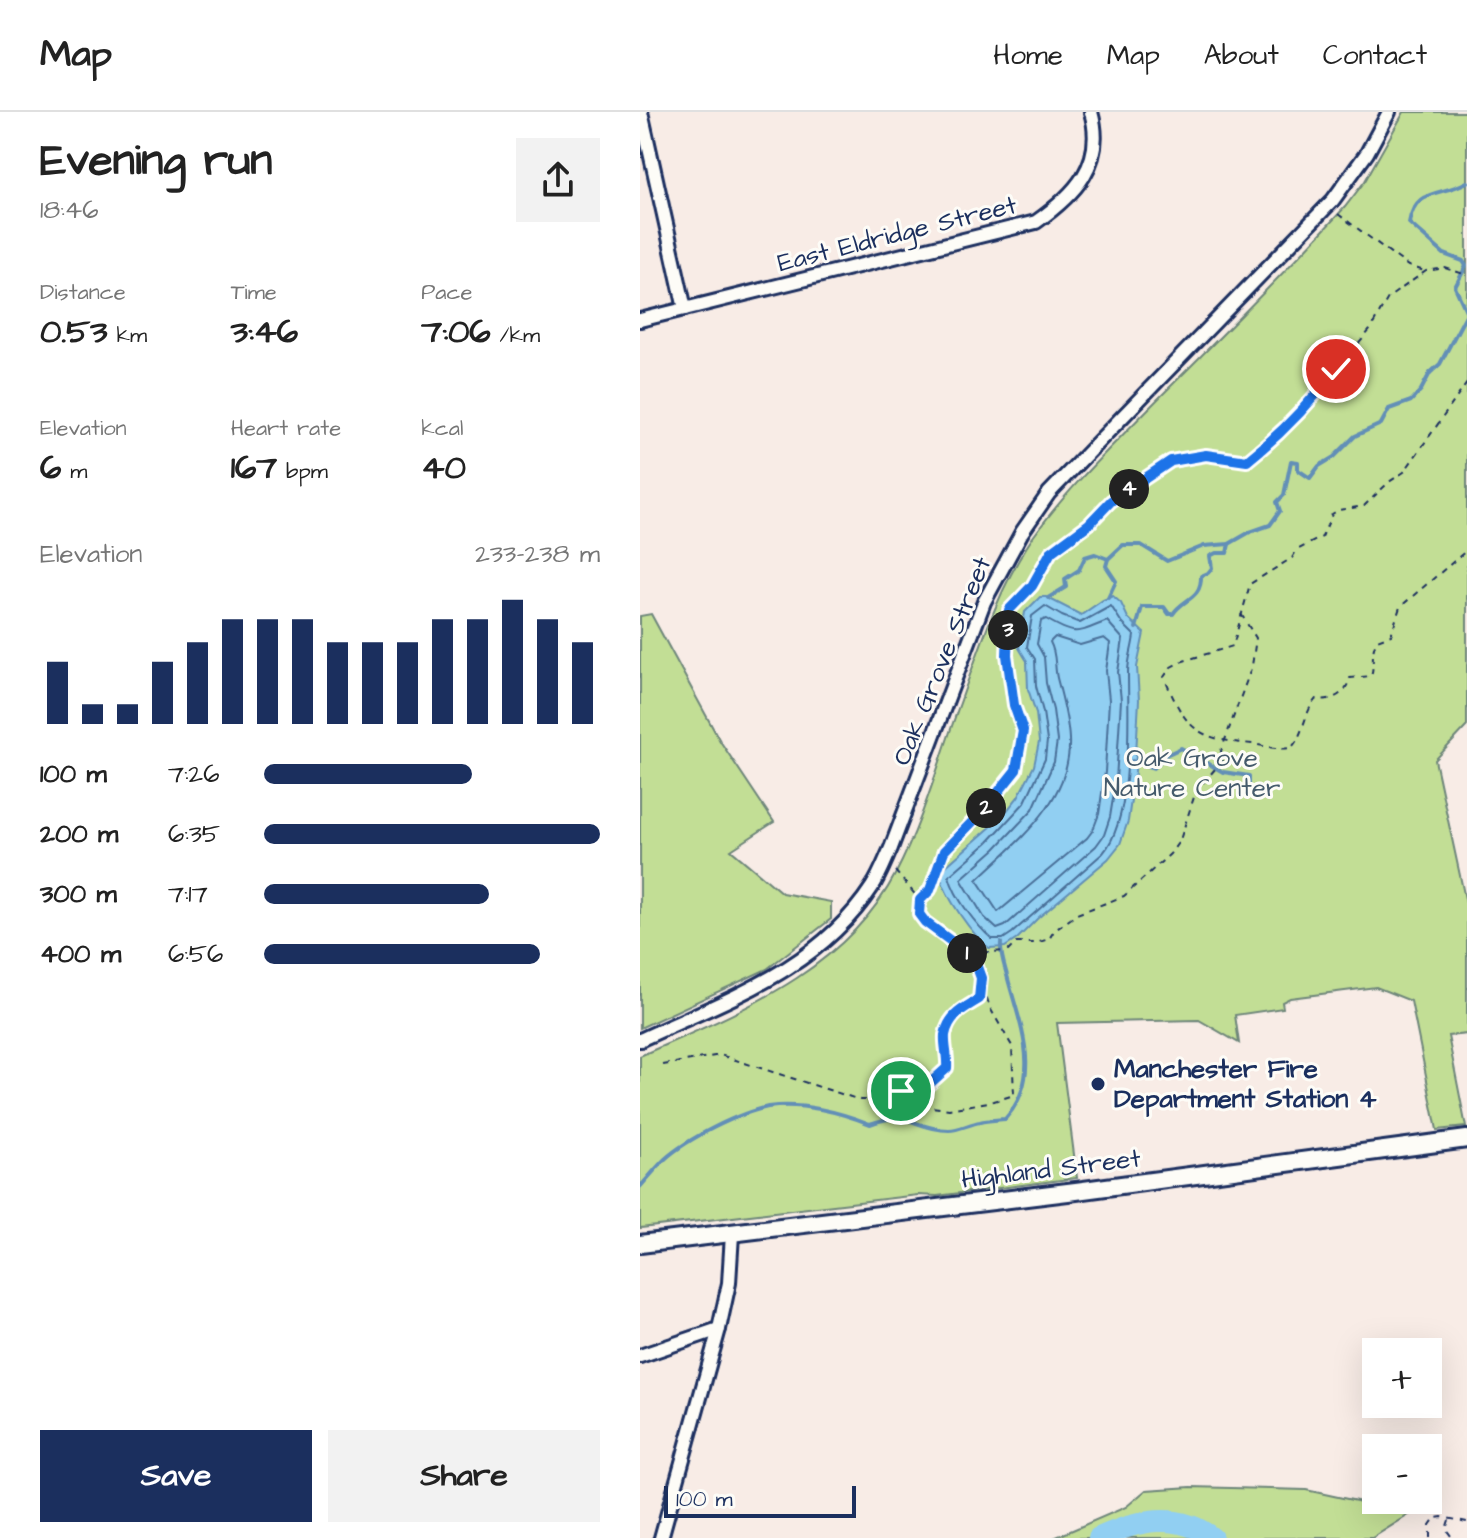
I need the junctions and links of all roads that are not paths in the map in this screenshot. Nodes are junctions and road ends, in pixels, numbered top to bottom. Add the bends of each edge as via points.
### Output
1 (641, 112) edge
2 (1091, 112) edge
3 (1389, 112) edge
4 (685, 309) junction
5 (640, 320) edge
6 (640, 1040) edge
7 (1467, 1139) edge
8 (732, 1234) junction
9 (640, 1244) edge
10 (719, 1329) junction
11 (640, 1356) edge
12 (661, 1538) edge

1 - 4 street
2 - 4 street, East Eldridge Street via 1087,171 1061,204 1036,222
3 - 6 street, Oak Grove Street via 1330,204 1049,493 1022,532 984,602 885,862 845,921 772,978
4 - 5 street, East Eldridge Street
7 - 8 main road, Highland Street
8 - 9 main road, Highland Street
8 - 10 street
10 - 11 street
10 - 12 street

